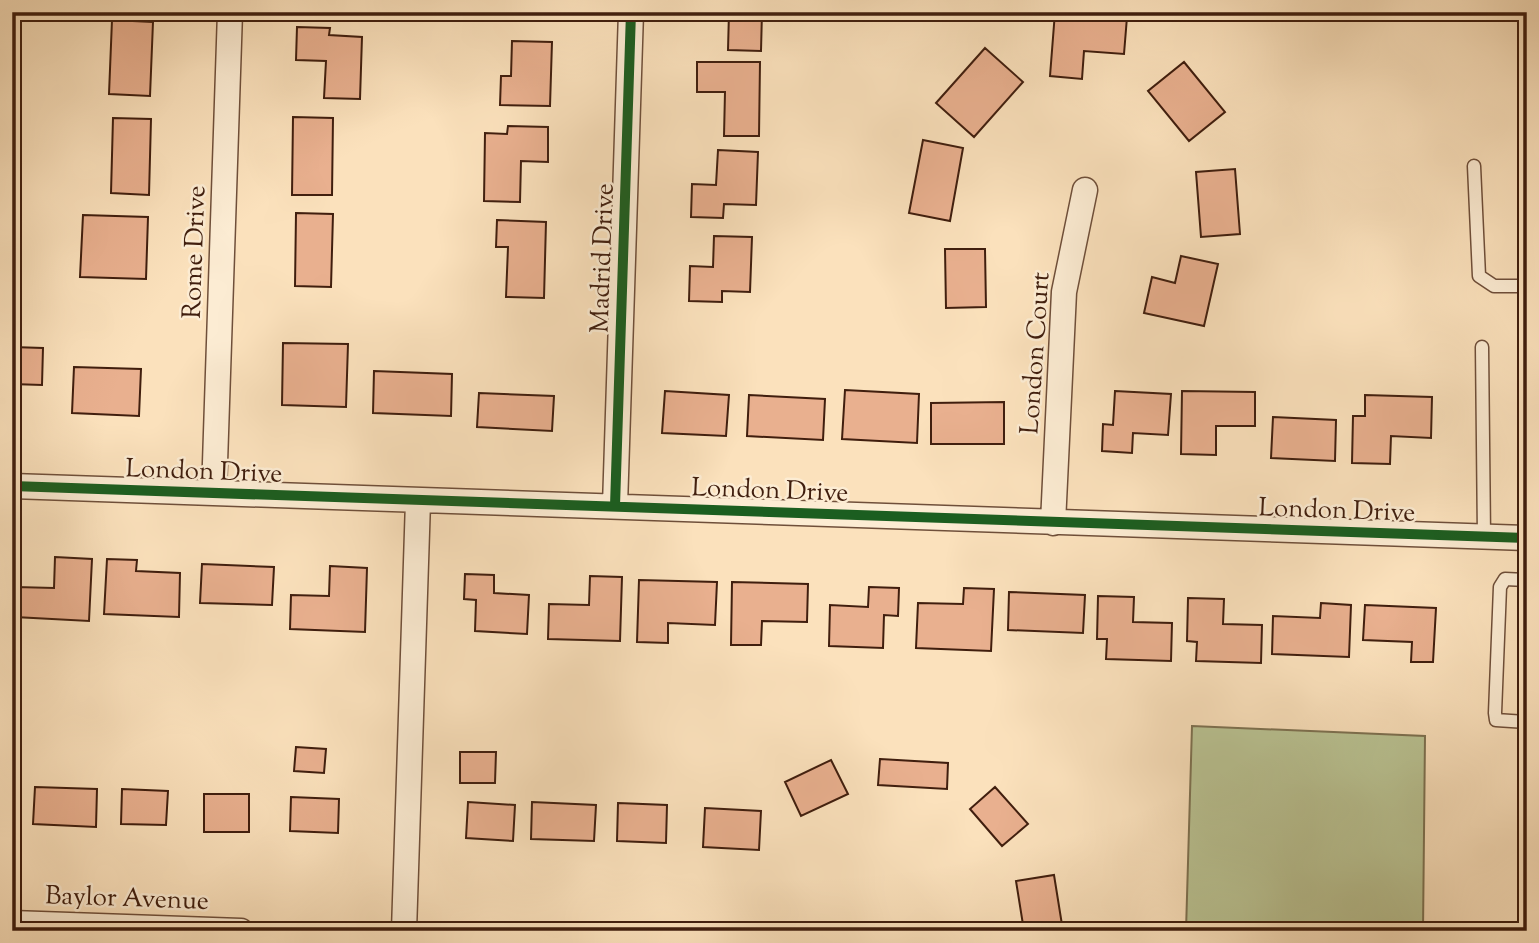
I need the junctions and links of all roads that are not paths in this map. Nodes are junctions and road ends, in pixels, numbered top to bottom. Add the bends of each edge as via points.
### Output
1 (230, 12) edge
2 (631, 12) edge
3 (1474, 166) dead end
4 (1085, 190) dead end
5 (1527, 286) edge
6 (1482, 347) dead end
7 (12, 486) edge
8 (214, 493) junction
9 (418, 501) junction
10 (615, 506) junction
11 (1053, 523) junction
12 (1484, 537) junction
13 (1527, 538) edge
14 (1527, 580) edge
15 (1527, 722) edge
16 (12, 923) edge
17 (240, 931) edge
18 (404, 931) edge

1 - 8 street, Rome Drive
2 - 10 street, Madrid Drive
3 - 5 lane via 1479,276 1494,286
4 - 11 street, London Court via 1064,292
6 - 12 lane
7 - 8 street, London Drive
8 - 9 street, London Drive
9 - 10 street, London Drive
9 - 18 street
10 - 11 street, London Drive
11 - 12 street, London Drive
12 - 13 street, London Drive
14 - 15 lane via 1505,579 1500,587 1495,713 1496,720
16 - 17 street, Baylor Avenue

